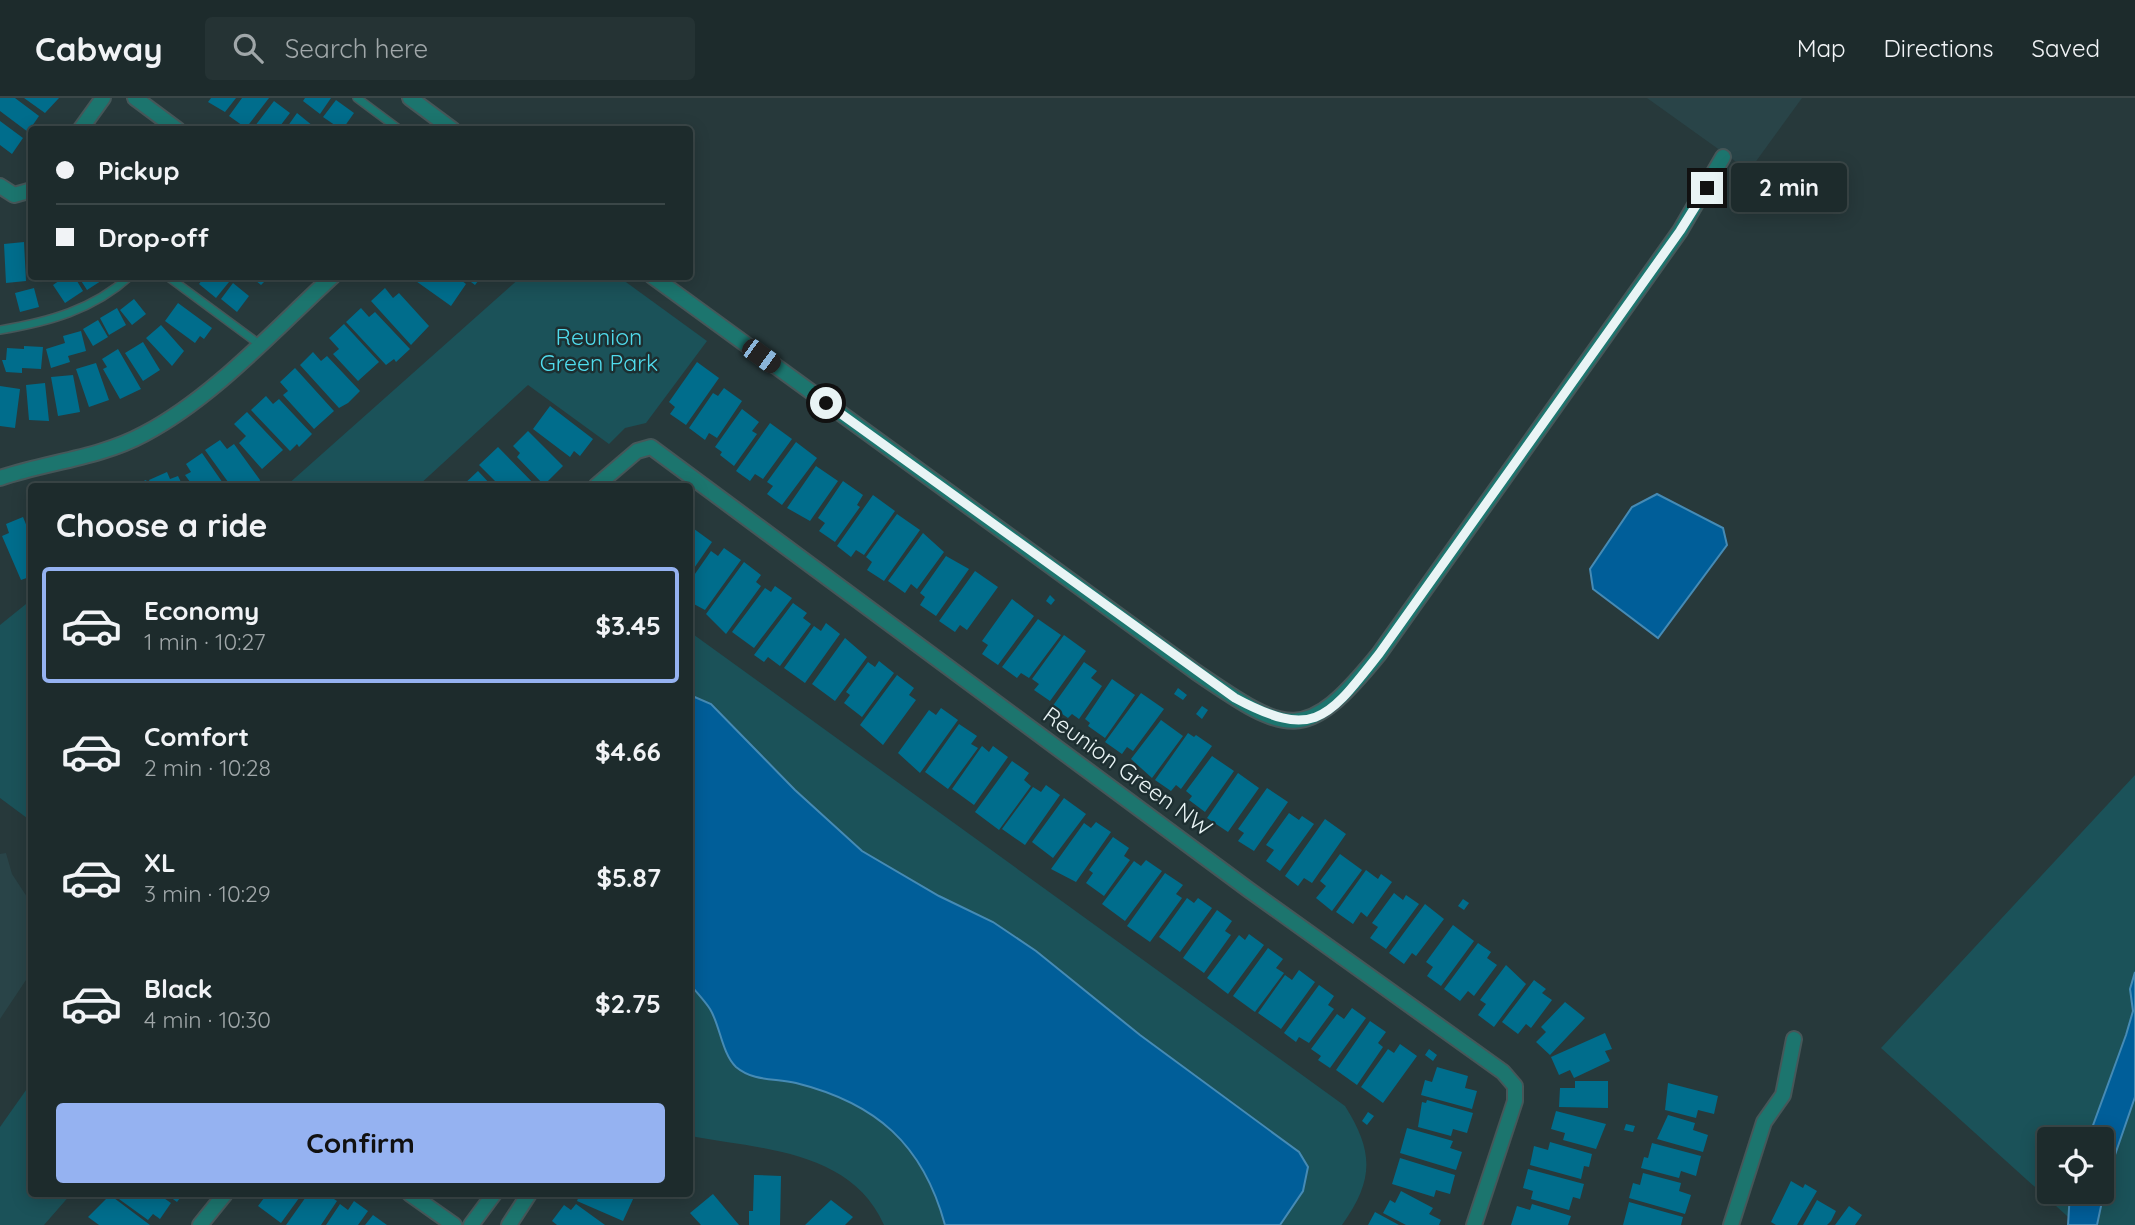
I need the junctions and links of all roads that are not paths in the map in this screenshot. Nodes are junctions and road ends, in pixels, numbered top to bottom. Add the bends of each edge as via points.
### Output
1 (103, 98) edge
2 (135, 98) edge
3 (357, 98) edge
4 (410, 98) edge
5 (83, 126) edge
6 (173, 126) edge
7 (395, 126) edge
8 (448, 126) edge
9 (1723, 157) dead end
10 (0, 186) edge
11 (28, 191) edge
12 (124, 280) edge
13 (172, 280) edge
14 (329, 280) edge
15 (658, 280) edge
16 (0, 330) edge
17 (258, 344) junction
18 (0, 478) edge
19 (600, 483) edge
20 (1794, 1039) dead end
21 (223, 1197) edge
22 (414, 1197) edge
23 (492, 1197) edge
24 (527, 1197) edge
25 (200, 1225) edge
26 (454, 1225) edge
27 (471, 1225) edge
28 (509, 1225) edge
29 (1474, 1225) edge
30 (1731, 1225) edge

1 - 5 street
2 - 6 street
3 - 7 lane
4 - 8 street
9 - 15 street via 1680,231 1379,654 1347,694 1325,713 1301,723 1267,715 1206,678
10 - 11 street via 14,195
12 - 16 lane via 66,316
13 - 17 lane
14 - 17 street
17 - 18 street via 198,398 143,435
19 - 29 street, Reunion Green NW via 637,451 651,447 1503,1072 1515,1086 1515,1101
20 - 30 street via 1783,1095 1764,1122
21 - 25 street
22 - 26 street
23 - 27 street
24 - 28 street

